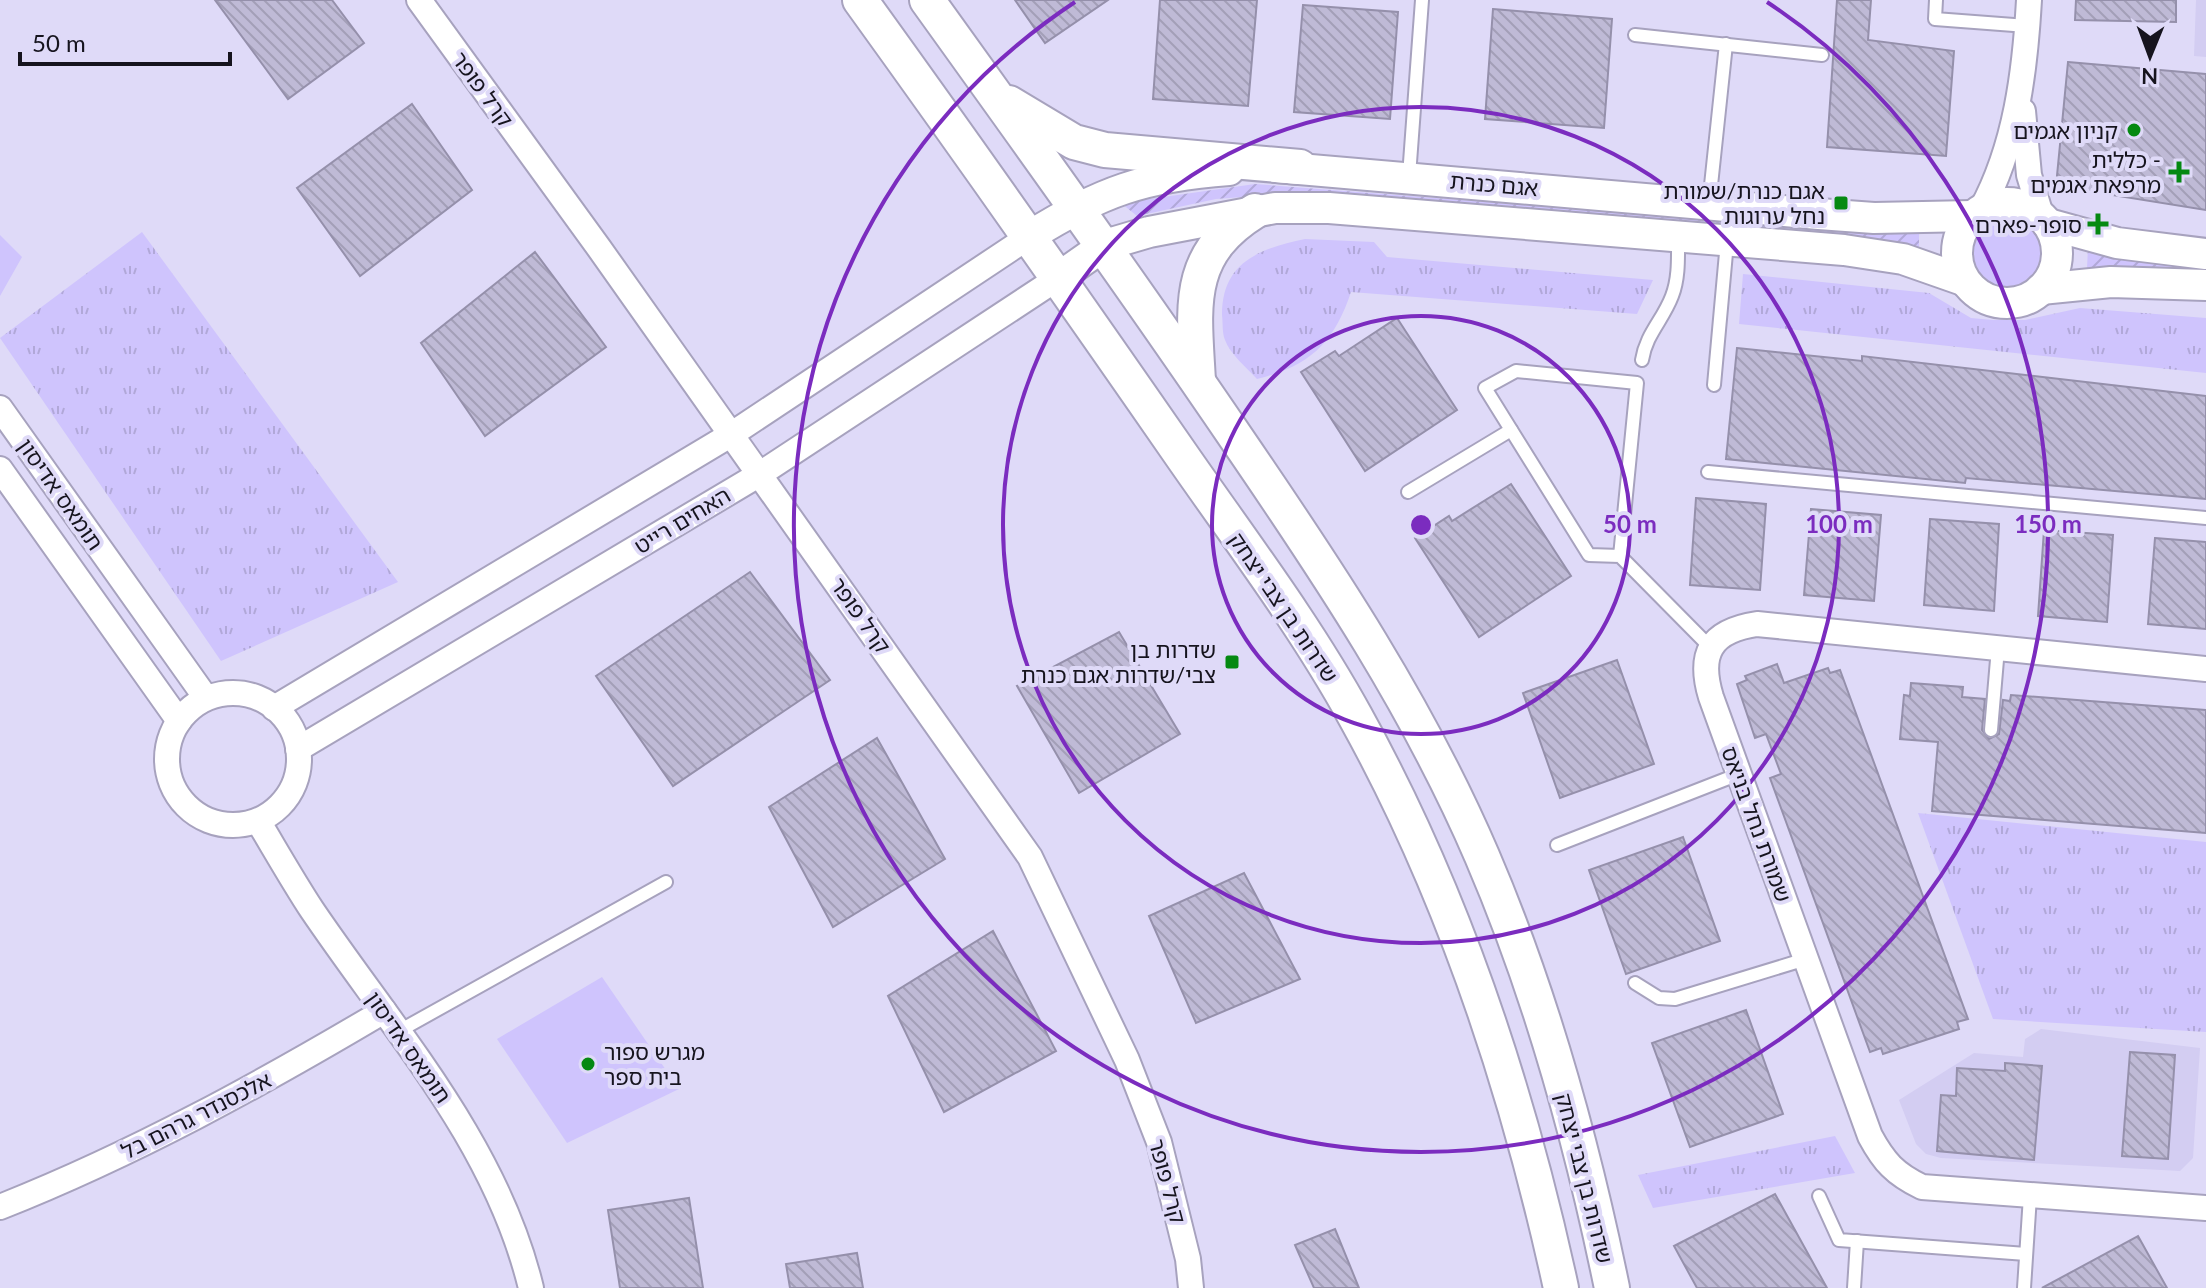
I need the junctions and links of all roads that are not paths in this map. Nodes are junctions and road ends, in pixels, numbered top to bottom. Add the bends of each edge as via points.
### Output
1 (419, 0) edge
2 (860, 0) edge
3 (927, 0) edge
4 (1422, 0) edge
5 (1936, 0) edge
6 (2029, 0) edge
7 (2027, 26) junction
8 (1635, 35) dead end
9 (1726, 44) junction
10 (1822, 55) dead end
11 (2022, 84) junction
12 (993, 91) junction
13 (1300, 167) junction
14 (1409, 176) junction
15 (1709, 204) junction
16 (1076, 207) junction
17 (1255, 211) junction
18 (1977, 213) junction
19 (2044, 219) junction
20 (1678, 235) junction
21 (1030, 236) junction
22 (1727, 239) junction
23 (1105, 245) junction
24 (2206, 254) edge
25 (1058, 278) junction
26 (1963, 280) junction
27 (2206, 285) edge
28 (2041, 289) junction
29 (1642, 360) dead end
30 (1198, 382) junction
31 (1714, 385) dead end
32 (0, 408) edge
33 (1511, 430) junction
34 (732, 434) junction
35 (0, 469) edge
36 (1708, 472) dead end
37 (760, 474) junction
38 (1408, 492) dead end
39 (2206, 518) edge
40 (1620, 556) junction
41 (1710, 647) junction
42 (1998, 648) junction
43 (2206, 669) edge
44 (206, 698) junction
45 (274, 708) junction
46 (179, 721) junction
47 (1991, 730) dead end
48 (298, 749) junction
49 (1739, 774) junction
50 (258, 821) junction
51 (1557, 845) dead end
52 (666, 882) dead end
53 (1806, 959) junction
54 (1635, 983) dead end
55 (384, 1011) junction
56 (399, 1031) junction
57 (1819, 1196) dead end
58 (2030, 1196) junction
59 (0, 1207) edge
60 (2206, 1208) edge
61 (1857, 1241) junction
62 (2026, 1254) junction
63 (531, 1288) edge
64 (1191, 1288) edge
65 (1561, 1288) edge
66 (1612, 1288) edge
67 (1854, 1288) edge
68 (2024, 1288) edge

1 - 34 street, קרל פופר
2 - 21 main road, שדרות בן צבי יצחק
3 - 12 main road, שדרות בן צבי יצחק
4 - 14 lane
5 - 7 lane via 1935,19
6 - 7 street
7 - 11 street
8 - 9 lane
9 - 10 lane
9 - 15 lane
11 - 18 street via 2004,157
11 - 19 street via 2025,151
12 - 13 main road via 1036,122 1074,142 1105,150
12 - 16 main road, שדרות בן צבי יצחק
13 - 14 street, אגם כנרת
13 - 16 street, אגם כנרת via 1172,177 1110,192
14 - 15 street, אגם כנרת
15 - 18 street, אגם כנרת via 1874,218
16 - 21 street, אגם כנרת
16 - 23 main road, שדרות בן צבי יצחק
17 - 20 street, אגם כנרת via 1405,212
17 - 23 street, אגם כנרת
17 - 30 main road via 1229,227 1203,268 1195,323
18 - 19 street via 2001,202 2017,203
18 - 26 street via 1963,228 1956,253
19 - 24 street via 2117,243
19 - 28 street via 2057,253 2055,270
20 - 22 street, אגם כנרת
20 - 29 lane via 1672,298 1647,337
21 - 25 main road, שדרות בן צבי יצחק
21 - 34 street
22 - 26 street, אגם כנרת via 1903,259
22 - 31 lane
23 - 25 street, אגם כנרת
23 - 30 main road, שדרות בן צבי יצחק
25 - 37 street, האחים רייט
25 - 65 main road, שדרות בן צבי יצחק via 1310,642 1397,797 1490,1028 1537,1184
26 - 28 street via 1987,299 2003,303
27 - 28 street via 2111,282
30 - 66 main road, שדרות בן צבי יצחק via 1347,599 1396,681 1482,856 1568,1104
32 - 44 street, תומאס אדיסון
33 - 38 lane
33 - 40 lane via 1589,555
33 - 40 lane via 1485,388 1516,371 1637,383
34 - 37 street, קרל פופר
34 - 45 street
35 - 46 street, תומאס אדיסון
36 - 39 lane
37 - 48 street, האחים רייט
37 - 64 street, קרל פופר via 1030,857 1127,1060 1159,1142
40 - 41 lane
41 - 42 street via 1740,627 1757,624
41 - 49 street, שמורת נחל בניאס via 1703,664 1706,680
42 - 43 street
42 - 47 lane
44 - 45 street via 234,692 260,698
44 - 46 street
45 - 48 street via 295,735
46 - 50 street via 166,758 170,783 184,806 219,824
48 - 50 street via 294,786 279,807
49 - 51 lane
49 - 53 street, שמורת נחל בניאס
50 - 55 street, תומאס אדיסון via 311,909
52 - 56 lane
53 - 54 lane via 1675,999 1659,998
53 - 58 street, שמורת נחל בניאס via 1870,1136 1890,1168 1922,1187
55 - 56 street, תומאס אדיסון
55 - 59 street, אלכסנדר גרהם בל via 255,1087
56 - 63 street, תומאס אדיסון via 479,1151 521,1248
57 - 61 lane via 1839,1240
58 - 60 street, שמורת נחל בניאס
58 - 62 lane
61 - 62 lane
61 - 67 lane
62 - 68 lane

